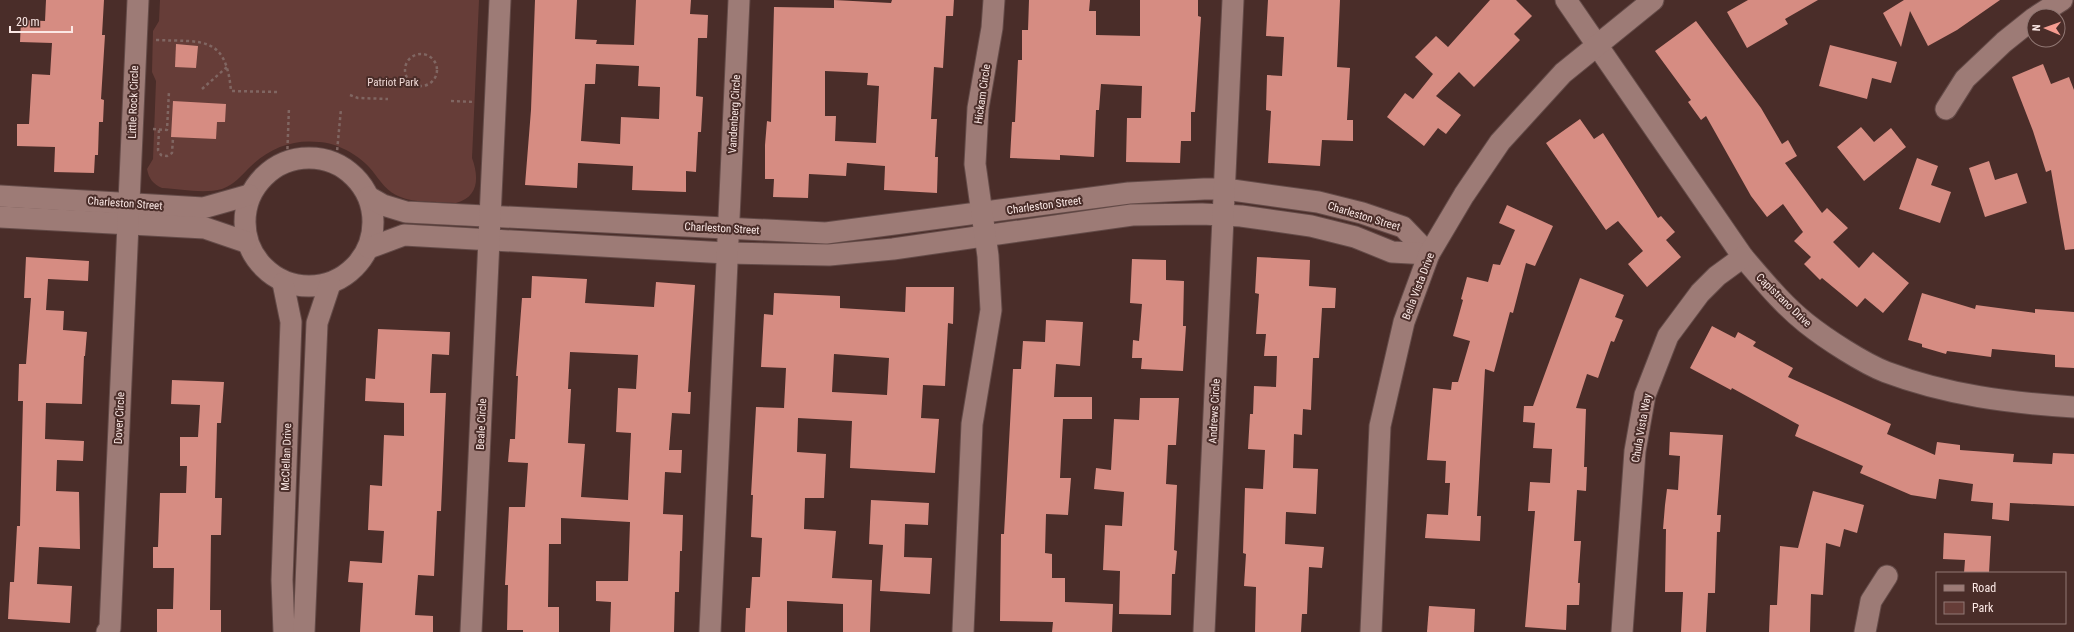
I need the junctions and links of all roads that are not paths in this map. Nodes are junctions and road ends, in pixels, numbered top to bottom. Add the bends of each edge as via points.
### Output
1 (138, 0) edge
2 (500, 0) edge
3 (739, 0) edge
4 (994, 0) edge
5 (1233, 0) edge
6 (1566, 0) edge
7 (1652, 0) edge
8 (2062, 0) edge
9 (2050, 8) edge
10 (2026, 24) edge
11 (1596, 44) junction
12 (1946, 109) dead end
13 (1225, 189) junction
14 (249, 195) junction
15 (0, 196) edge
16 (369, 197) junction
17 (129, 213) junction
18 (982, 213) junction
19 (1223, 215) junction
20 (491, 216) junction
21 (0, 217) edge
22 (729, 228) junction
23 (985, 236) junction
24 (489, 241) junction
25 (246, 242) junction
26 (369, 248) junction
27 (727, 253) junction
28 (1429, 254) junction
29 (1743, 257) junction
30 (283, 282) junction
31 (330, 284) junction
32 (2074, 407) edge
33 (1887, 576) dead end
34 (107, 632) edge
35 (284, 632) edge
36 (304, 632) edge
37 (471, 632) edge
38 (710, 632) edge
39 (963, 632) edge
40 (1204, 632) edge
41 (1371, 632) edge
42 (1622, 632) edge
43 (1865, 632) edge

1 - 17 street, Little Rock Circle
2 - 20 street
3 - 22 street, Vandenberg Circle
4 - 18 street, Hickam Circle via 992,28 978,108 975,164
5 - 13 street
6 - 11 street, Capistrano Drive
7 - 11 street, Bella Vista Drive
8 - 9 street
10 - 12 street via 1965,79
11 - 28 street, Bella Vista Drive via 1563,72 1500,142 1464,195
11 - 29 street, Capistrano Drive
13 - 18 street, Charleston Street via 1129,193
13 - 19 street, Andrews Circle
13 - 28 street, Charleston Street via 1318,202 1362,213 1404,228
14 - 16 street via 264,175 287,161 312,158 336,162 357,176
14 - 17 street, Charleston Street via 203,208
14 - 25 street via 243,219
15 - 17 street, Charleston Street
16 - 20 street, Charleston Street via 383,205 406,212
16 - 26 street via 374,224
17 - 21 street, Charleston Street
17 - 25 street, Charleston Street via 205,228
17 - 34 street, Dover Circle via 110,628
18 - 22 street, Charleston Street via 826,233
18 - 23 street
19 - 23 street, Charleston Street via 1132,215
19 - 28 street, Charleston Street via 1311,226 1355,237 1392,252
19 - 40 street, Andrews Circle
20 - 22 street, Charleston Street
20 - 24 street, Beale Circle
22 - 27 street
23 - 27 street, Charleston Street via 829,255
23 - 39 street via 991,310 972,424
24 - 26 street, Charleston Street via 404,235
24 - 27 street, Charleston Street via 631,246
24 - 37 street, Beale Circle
25 - 30 street via 261,265
26 - 31 street via 353,270
27 - 38 street
28 - 41 street, Bella Vista Drive via 1404,322 1380,426
29 - 32 street, Capistrano Drive via 1777,296 1806,323 1835,344 1885,372 1949,392 2018,404
29 - 42 street, Chula Vista Way via 1717,276 1700,293 1668,336 1645,395 1635,451
30 - 31 street via 308,287
30 - 35 street, McClellan Drive via 291,322 282,580
31 - 36 street via 317,323
33 - 43 street via 1871,601

